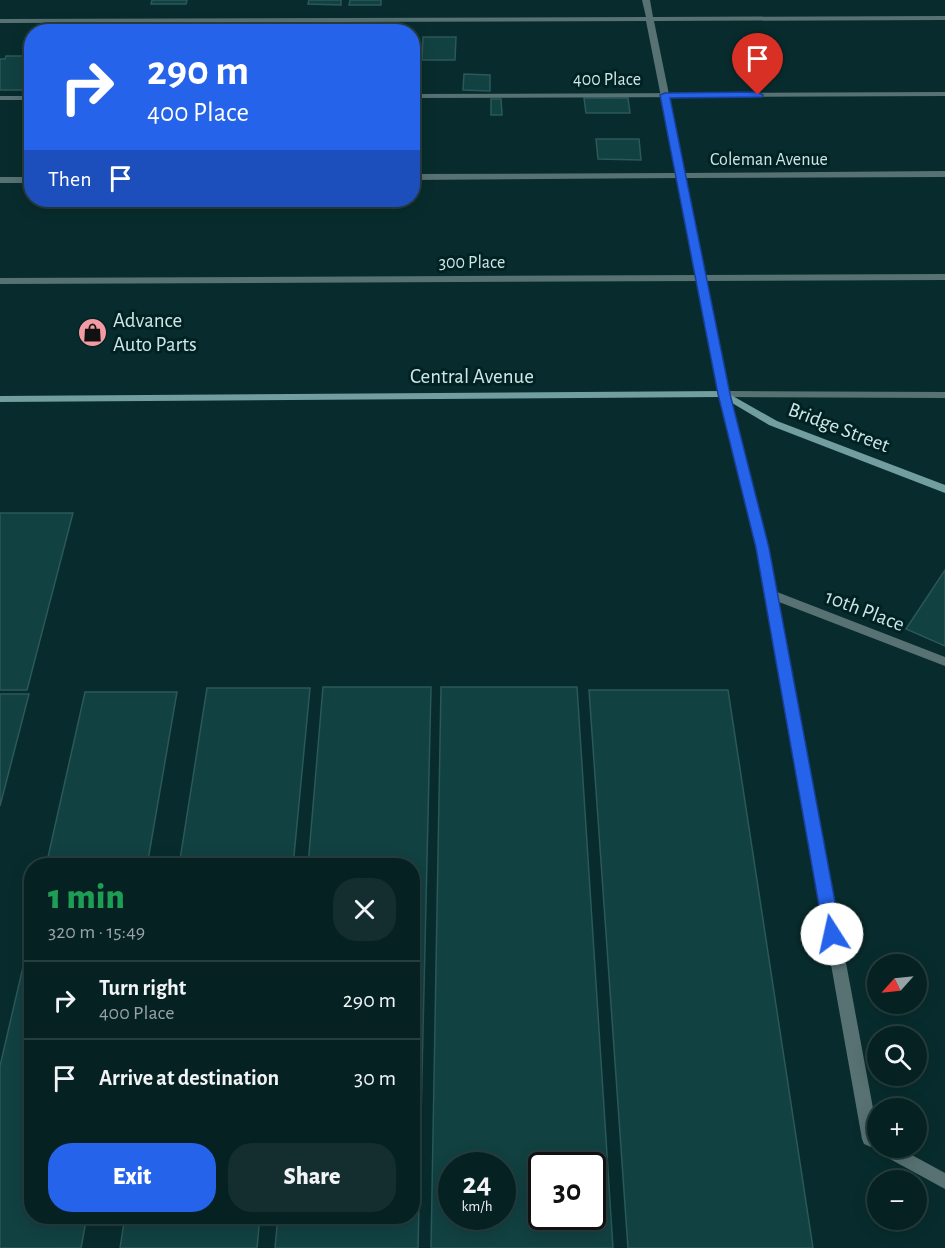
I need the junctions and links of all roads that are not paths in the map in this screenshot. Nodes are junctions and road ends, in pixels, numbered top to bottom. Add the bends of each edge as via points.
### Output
1 (646, 0) edge
2 (945, 18) edge
3 (650, 19) junction
4 (0, 21) edge
5 (945, 94) edge
6 (665, 95) junction
7 (420, 96) edge
8 (0, 98) edge
9 (24, 98) edge
10 (945, 174) edge
11 (681, 176) junction
12 (420, 177) edge
13 (0, 180) edge
14 (24, 180) edge
15 (945, 277) edge
16 (701, 278) junction
17 (0, 280) edge
18 (724, 394) junction
19 (945, 395) edge
20 (0, 399) edge
21 (945, 489) edge
22 (770, 594) junction
23 (945, 662) edge
24 (867, 1104) edge
25 (903, 1158) edge
26 (945, 1181) edge

1 - 3 street
2 - 3 street
3 - 4 street
3 - 6 street
5 - 6 street, 400 Place
6 - 7 street, 400 Place
6 - 11 street
8 - 9 street
10 - 11 street, Coleman Avenue
11 - 12 street, Coleman Avenue
11 - 16 street
13 - 14 street
15 - 16 street, 300 Place
16 - 17 street, 300 Place
16 - 18 street
18 - 19 street, Central Avenue
18 - 20 main road, Central Avenue
18 - 21 main road, Bridge Street via 772,423
18 - 22 street via 763,548
22 - 23 street, 10th Place
22 - 24 street
25 - 26 street

